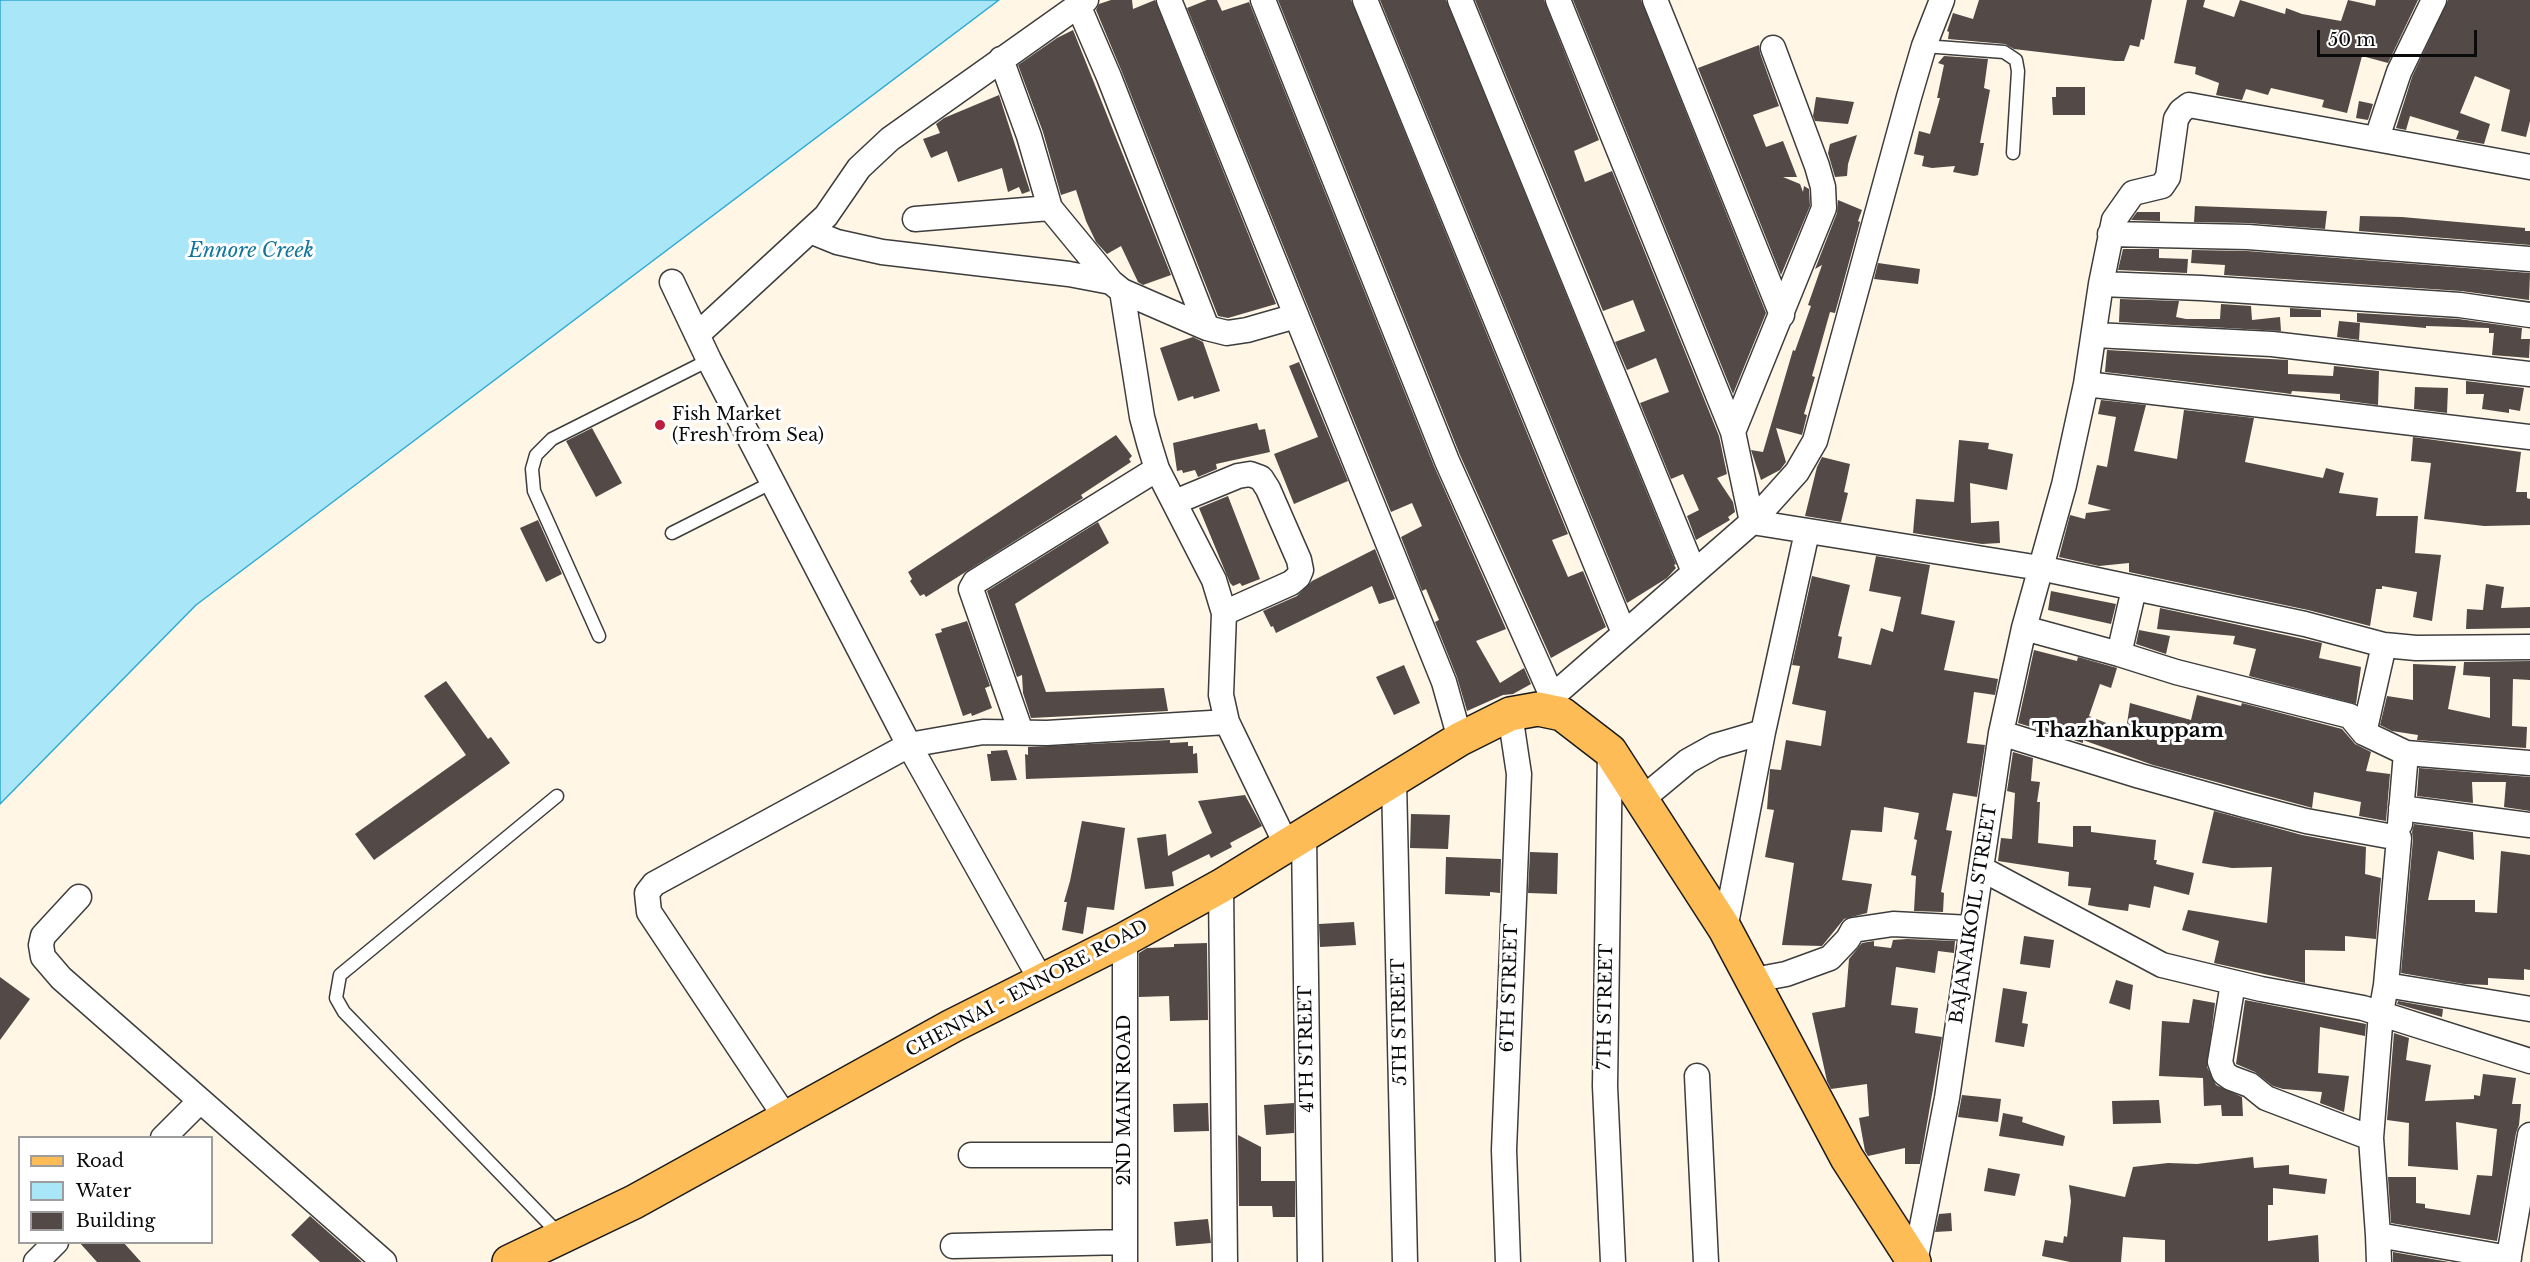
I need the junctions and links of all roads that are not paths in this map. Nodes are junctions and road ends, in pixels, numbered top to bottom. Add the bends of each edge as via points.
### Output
1 (1169, 0) edge
2 (1263, 0) edge
3 (1365, 0) edge
4 (1460, 0) edge
5 (1558, 0) edge
6 (1655, 0) edge
7 (1942, 0) edge
8 (2434, 0) edge
9 (1082, 3) edge
10 (1924, 46) junction
11 (1773, 48) dead end
12 (1001, 58) junction
13 (2377, 138) junction
14 (2013, 153) dead end
15 (2530, 167) edge
16 (1050, 208) junction
17 (915, 219) dead end
18 (810, 231) junction
19 (2110, 234) junction
20 (2530, 259) edge
21 (672, 282) dead end
22 (2101, 284) junction
23 (1116, 287) junction
24 (1782, 315) junction
25 (2530, 315) edge
26 (1296, 316) junction
27 (1207, 328) junction
28 (697, 335) junction
29 (2095, 335) junction
30 (709, 360) junction
31 (2530, 374) edge
32 (2086, 384) junction
33 (1733, 432) junction
34 (2530, 437) edge
35 (1157, 469) junction
36 (773, 482) junction
37 (1175, 502) junction
38 (1752, 522) junction
39 (1807, 532) junction
40 (672, 533) dead end
41 (2040, 568) junction
42 (1694, 572) junction
43 (2134, 589) junction
44 (1224, 613) junction
45 (2024, 628) junction
46 (1624, 633) junction
47 (599, 636) dead end
48 (2384, 645) junction
49 (2530, 647) edge
50 (2120, 654) junction
51 (1534, 706) junction
52 (1227, 722) junction
53 (1021, 732) junction
54 (1763, 732) junction
55 (2001, 733) junction
56 (2364, 733) junction
57 (1460, 739) junction
58 (909, 745) junction
59 (1610, 751) junction
60 (2406, 753) junction
61 (2530, 763) edge
62 (1394, 781) junction
63 (557, 796) dead end
64 (1641, 800) junction
65 (2401, 808) junction
66 (2530, 825) edge
67 (2399, 838) junction
68 (1296, 841) junction
69 (1982, 869) junction
70 (1221, 886) junction
71 (79, 897) dead end
72 (1971, 928) junction
73 (1725, 929) junction
74 (1125, 939) junction
75 (1041, 980) junction
76 (1754, 980) junction
77 (2233, 983) junction
78 (2386, 986) junction
79 (2530, 1009) edge
80 (2381, 1013) junction
81 (2530, 1061) edge
82 (1697, 1076) dead end
83 (200, 1101) junction
84 (786, 1118) junction
85 (2530, 1135) edge
86 (164, 1136) edge
87 (2371, 1138) junction
88 (971, 1155) dead end
89 (1125, 1155) junction
90 (2378, 1235) junction
91 (562, 1237) junction
92 (54, 1244) edge
93 (953, 1246) dead end
94 (1125, 1252) edge
95 (2508, 1260) edge
96 (36, 1262) edge
97 (384, 1262) edge
98 (509, 1262) edge
99 (1225, 1262) edge
100 (1310, 1262) edge
101 (1405, 1262) edge
102 (1508, 1262) edge
103 (1613, 1262) edge
104 (1706, 1262) edge
105 (1915, 1262) edge
106 (2379, 1262) edge

1 - 26 street
2 - 51 street, 6TH STREET via 1447,461
3 - 46 street
4 - 42 street
5 - 33 street
6 - 24 street
7 - 10 street
8 - 13 street via 2399,72
9 - 12 street
9 - 27 street
10 - 14 lane via 2004,52 2016,60
10 - 38 street via 1815,441 1797,472
11 - 24 street via 1823,187 1824,208
12 - 16 street
12 - 18 street via 890,139 859,168 826,216
13 - 15 street
13 - 19 street, BAJANAIKOIL STREET via 2189,105 2176,119 2168,177 2162,186 2133,193 2114,220
16 - 17 street
16 - 23 street
18 - 23 street via 837,243 882,252 1069,274
18 - 28 street
19 - 20 street via 2248,237
19 - 22 street, BAJANAIKOIL STREET
21 - 28 street
22 - 25 street via 2460,304
22 - 29 street, BAJANAIKOIL STREET
23 - 27 street
23 - 35 street via 1142,417
24 - 33 street
26 - 27 street via 1227,333
26 - 57 street via 1444,682
28 - 30 street
29 - 31 street via 2272,344
29 - 32 street, BAJANAIKOIL STREET
30 - 36 street
30 - 47 lane via 552,439 536,455 532,469 534,490
32 - 34 street
32 - 41 street, BAJANAIKOIL STREET via 2064,485
33 - 38 street
35 - 37 street
35 - 53 street via 975,582 971,589
36 - 40 lane
36 - 58 street
37 - 44 street via 1214,580
37 - 44 street via 1238,476 1250,474 1261,478 1295,550 1301,570 1298,577
38 - 39 street
38 - 42 street
39 - 41 street
39 - 54 street
41 - 43 street
41 - 45 street, BAJANAIKOIL STREET
42 - 46 street
43 - 48 street via 2305,624
43 - 50 street
44 - 52 street via 1221,695
45 - 50 street
45 - 55 street, BAJANAIKOIL STREET
46 - 51 street
48 - 49 street
48 - 56 street
50 - 56 street via 2350,716
51 - 57 main road, CHENNAI - ENNORE ROAD
51 - 59 main road via 1562,714
51 - 102 street, 6TH STREET via 1519,774 1504,1150
52 - 53 street
52 - 68 street
53 - 58 street via 974,733
54 - 64 street via 1715,747 1688,761
54 - 73 street
55 - 67 street via 2248,806
55 - 69 street, BAJANAIKOIL STREET
56 - 60 street
57 - 62 main road, CHENNAI - ENNORE ROAD
58 - 75 street
58 - 84 street via 654,884 647,893 649,912
59 - 64 main road
59 - 103 street, 7TH STREET via 1605,1086
60 - 61 street
60 - 65 street
62 - 68 main road, CHENNAI - ENNORE ROAD
62 - 101 street, 5TH STREET
63 - 91 lane via 340,975 336,998 344,1012
64 - 73 main road
65 - 66 street
65 - 67 street
67 - 78 street
68 - 70 main road, CHENNAI - ENNORE ROAD
68 - 100 street, 4TH STREET
69 - 72 street, BAJANAIKOIL STREET
69 - 77 street via 2162,965
70 - 74 main road, CHENNAI - ENNORE ROAD
70 - 99 street
71 - 83 street via 43,936 43,957 61,978
72 - 76 street via 1912,923 1853,930 1830,958 1786,974
72 - 105 street, BAJANAIKOIL STREET via 1947,1098
73 - 76 main road
74 - 75 main road, CHENNAI - ENNORE ROAD
74 - 89 street, 2ND MAIN ROAD
75 - 84 main road, CHENNAI - ENNORE ROAD
76 - 105 main road via 1847,1158
77 - 80 street
77 - 87 street via 2220,1062 2224,1073 2266,1098
78 - 79 street
78 - 80 street
80 - 81 street
80 - 87 street
82 - 104 street
83 - 86 street
83 - 97 street
84 - 91 main road, CHENNAI - ENNORE ROAD
85 - 95 street
87 - 90 street
88 - 89 street
89 - 94 street, 2ND MAIN ROAD
90 - 95 street
90 - 106 street
91 - 98 main road, CHENNAI - ENNORE ROAD
92 - 96 street
93 - 94 street

